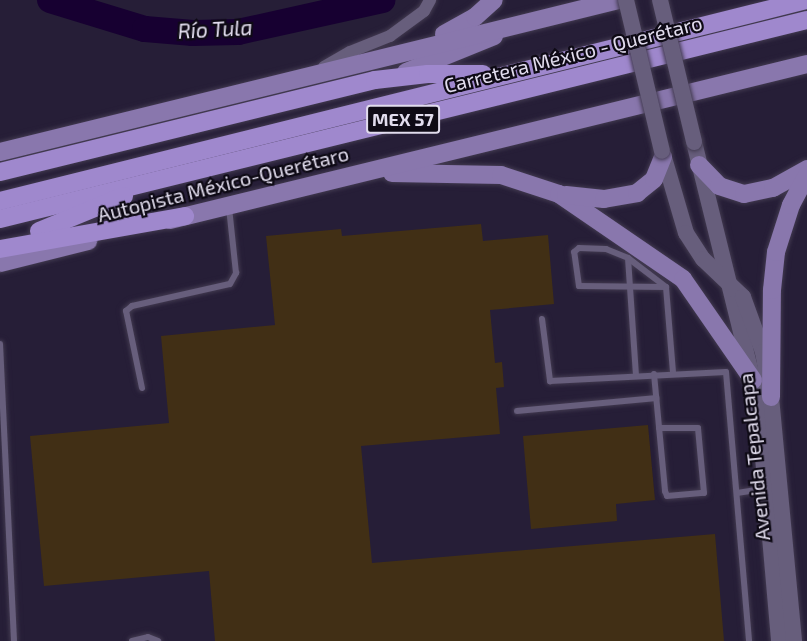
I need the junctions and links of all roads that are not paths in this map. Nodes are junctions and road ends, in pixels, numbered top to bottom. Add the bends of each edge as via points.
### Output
1 (494, 0) edge
2 (619, 0) edge
3 (626, 0) edge
4 (660, 0) edge
5 (807, 0) edge
6 (427, 5) edge
7 (807, 20) edge
8 (519, 23) junction
9 (423, 45) junction
10 (807, 64) edge
11 (318, 71) junction
12 (499, 75) junction
13 (383, 79) junction
14 (0, 152) edge
15 (662, 154) junction
16 (699, 165) junction
17 (807, 169) edge
18 (0, 172) edge
19 (363, 173) junction
20 (807, 175) edge
21 (156, 180) junction
22 (559, 194) junction
23 (0, 201) edge
24 (229, 206) junction
25 (185, 216) junction
26 (0, 219) edge
27 (0, 244) edge
28 (0, 249) edge
29 (628, 258) junction
30 (0, 263) edge
31 (727, 279) junction
32 (630, 286) junction
33 (666, 287) junction
34 (542, 319) dead end
35 (0, 344) edge
36 (673, 372) junction
37 (654, 374) junction
38 (636, 376) junction
39 (753, 380) junction
40 (142, 388) dead end
41 (771, 397) junction
42 (656, 398) junction
43 (517, 411) dead end
44 (659, 428) junction
45 (2, 464) edge
46 (766, 488) junction
47 (737, 493) junction
48 (14, 641) edge
49 (132, 641) edge
50 (158, 641) edge
51 (749, 641) edge
52 (780, 641) edge
53 (794, 641) edge

1 - 9 main road via 475,17
2 - 8 main road
3 - 15 main road, Avenida Tepalcapa, bridge
4 - 16 main road, Avenida Tepalcapa, bridge
5 - 12 highway, Carretera México - Querétaro / MEX 57
6 - 11 street via 390,36 350,52
7 - 21 highway, Carretera México - Querétaro / MEX 57
8 - 9 main road
8 - 13 main road via 459,53
9 - 11 main road
10 - 19 main road, Autopista México-Querétaro
11 - 14 main road
12 - 13 highway via 437,73
12 - 23 highway, Carretera México - Querétaro / MEX 57
13 - 18 highway
15 - 22 main road via 654,179 630,196 589,198
15 - 31 main road, Avenida Tepalcapa via 686,233 703,259
16 - 17 main road via 719,186 744,194 773,188
16 - 31 main road, Avenida Tepalcapa
19 - 22 main road via 485,174 521,180
19 - 24 main road, Autopista México-Querétaro
20 - 41 main road via 791,206 776,252
21 - 26 highway, Carretera México - Querétaro / MEX 57
21 - 27 highway via 93,211
22 - 39 main road via 683,279
24 - 25 main road, Autopista México-Querétaro
24 - 40 lane via 236,273 230,284 132,306 126,311
25 - 28 highway
25 - 30 main road, Autopista México-Querétaro
29 - 32 lane
29 - 32 lane via 606,249 579,248 574,252 579,286
29 - 33 lane
31 - 39 main road, Avenida Tepalcapa
31 - 41 main road, Avenida Tepalcapa via 743,297 754,319
32 - 33 lane
32 - 38 lane
33 - 36 lane
34 - 38 lane via 550,381
35 - 45 lane via 6,427
36 - 37 lane
36 - 47 lane via 720,371 729,378
37 - 38 lane
37 - 42 lane
39 - 46 main road, Avenida Tepalcapa
41 - 53 main road, Avenida Tepalcapa
42 - 43 lane
42 - 44 lane
44 - 44 lane via 667,496 704,493 698,428
45 - 48 lane
46 - 47 lane
46 - 52 main road, Avenida Tepalcapa
47 - 51 lane
49 - 50 lane via 148,637

